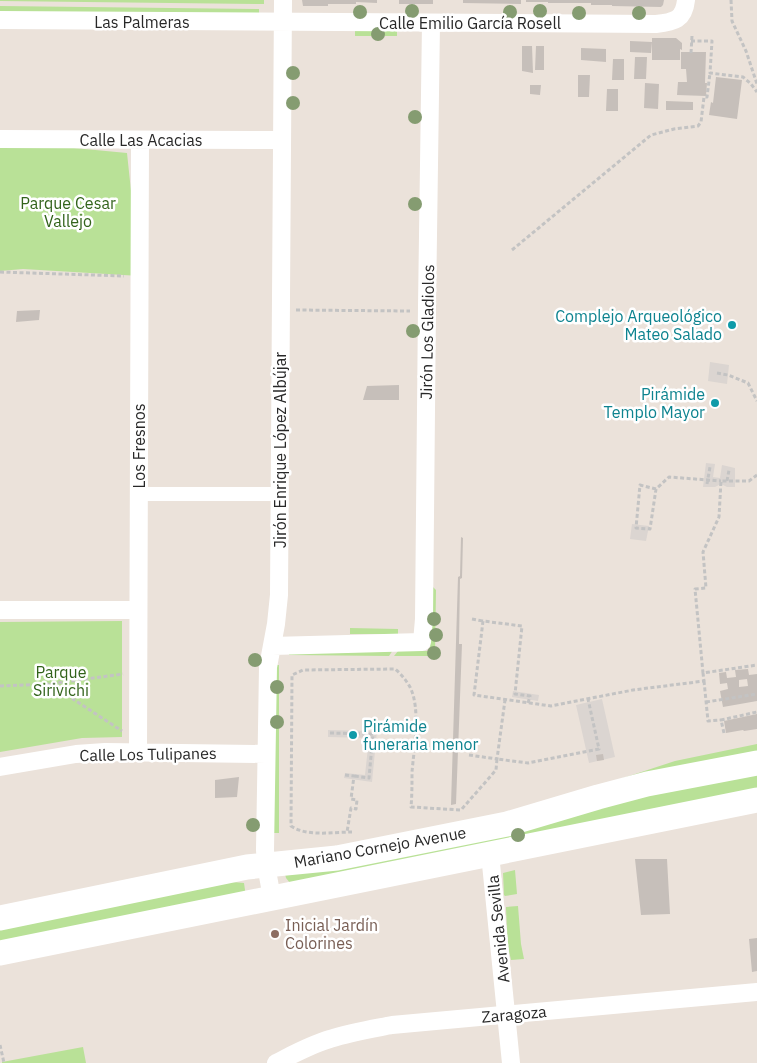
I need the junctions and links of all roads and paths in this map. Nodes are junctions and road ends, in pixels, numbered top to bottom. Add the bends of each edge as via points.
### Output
1 (283, 0) edge
2 (686, 0) edge
3 (731, 0) edge
4 (0, 20) edge
5 (283, 23) junction
6 (431, 23) junction
7 (692, 36) dead end
8 (692, 41) junction
9 (690, 53) dead end
10 (710, 74) junction
11 (757, 84) edge
12 (757, 92) edge
13 (0, 140) edge
14 (140, 140) junction
15 (282, 140) junction
16 (512, 250) dead end
17 (0, 272) edge
18 (140, 276) junction
19 (427, 306) junction
20 (281, 310) junction
21 (717, 373) dead end
22 (757, 401) edge
23 (710, 467) dead end
24 (729, 470) dead end
25 (757, 475) edge
26 (721, 481) junction
27 (727, 481) junction
28 (708, 482) junction
29 (656, 489) junction
30 (139, 494) junction
31 (280, 494) junction
32 (0, 610) edge
33 (138, 610) junction
34 (472, 619) dead end
35 (483, 621) junction
36 (272, 646) junction
37 (757, 665) edge
38 (138, 672) junction
39 (703, 673) junction
40 (704, 680) junction
41 (49, 684) junction
42 (0, 686) edge
43 (757, 694) edge
44 (588, 699) junction
45 (505, 700) junction
46 (706, 702) junction
47 (528, 703) junction
48 (757, 712) edge
49 (721, 720) junction
50 (330, 733) dead end
51 (724, 733) dead end
52 (138, 746) junction
53 (266, 754) junction
54 (468, 755) dead end
55 (497, 759) junction
56 (757, 763) edge
57 (0, 768) edge
58 (345, 775) dead end
59 (354, 776) junction
60 (757, 800) edge
61 (461, 810) junction
62 (454, 817) dead end
63 (348, 832) junction
64 (355, 832) dead end
65 (490, 854) junction
66 (266, 865) junction
67 (272, 898) junction
68 (0, 918) edge
69 (0, 953) edge
70 (757, 992) edge
71 (506, 1014) junction
72 (0, 1045) edge
73 (4, 1063) edge
74 (276, 1063) edge
75 (511, 1063) edge

1 - 5 street, Jirón Enrique López Albújar
2 - 6 street, Calle Emilio García Rosell via 685,10 679,18 656,24
3 - 11 path via 732,21
4 - 5 street, Las Palmeras
5 - 6 street, Calle Emilio García Rosell
5 - 15 street, Jirón Enrique López Albújar
6 - 19 street, Jirón Los Gladiolos
7 - 8 path
8 - 9 path
8 - 10 path via 712,41
10 - 12 path via 742,77
10 - 16 path via 698,126 651,135
13 - 14 street, Calle Las Acacias
14 - 15 street, Calle Las Acacias
14 - 18 street, Los Fresnos
15 - 20 street, Jirón Enrique López Albújar
17 - 18 path
18 - 30 street, Los Fresnos
19 - 20 path via 410,306 410,312
19 - 36 street, Jirón Los Gladiolos via 422,642
20 - 31 street, Jirón Enrique López Albújar
21 - 22 path via 748,383
23 - 28 path
24 - 27 path
25 - 27 path via 749,481
26 - 27 path
26 - 28 path
26 - 39 path via 719,517 703,552 706,588 695,589
28 - 29 path via 670,477
29 - 29 path via 650,529 636,528 640,485
30 - 31 street
30 - 33 street, Los Fresnos
31 - 36 street, Jirón Enrique López Albújar via 280,595
32 - 33 street
33 - 38 street, Los Fresnos
34 - 35 path
35 - 45 path via 474,695
35 - 47 path via 519,623 522,626 515,694 530,696
36 - 53 street, Jirón Enrique López Albújar via 268,667
37 - 39 path
38 - 41 path
38 - 52 street, Los Fresnos
39 - 40 path
40 - 44 path
40 - 46 path
41 - 42 path
41 - 52 path
43 - 46 path
44 - 47 path via 551,706
44 - 55 path via 599,748 528,763
45 - 47 path
45 - 55 path
46 - 49 path via 708,720
48 - 49 path
49 - 51 path
50 - 59 path via 373,734 369,778
52 - 53 street, Calle Los Tulipanes
52 - 57 street, Calle Los Tulipanes
53 - 66 street, Jirón Enrique López Albújar
54 - 55 path
55 - 61 path via 496,770
56 - 66 main road, Mariano Cornejo Avenue via 630,789 507,824 337,858
58 - 59 path
59 - 63 path via 351,799 357,800 356,809 351,808
60 - 65 main road, Mariano Cornejo Avenue
61 - 62 path
61 - 63 path via 411,807 416,727 414,698 405,678 396,668 303,670 292,675 291,826 307,833
63 - 64 path
65 - 67 main road, Mariano Cornejo Avenue
65 - 71 street, Avenida Sevilla
66 - 67 street, Jirón Enrique López Albújar
66 - 68 main road, Mariano Cornejo Avenue
67 - 69 main road, Mariano Cornejo Avenue
70 - 71 street, Zaragoza
71 - 74 street, Zaragoza via 358,1031 329,1039
71 - 75 street, Avenida Sevilla
72 - 73 path

